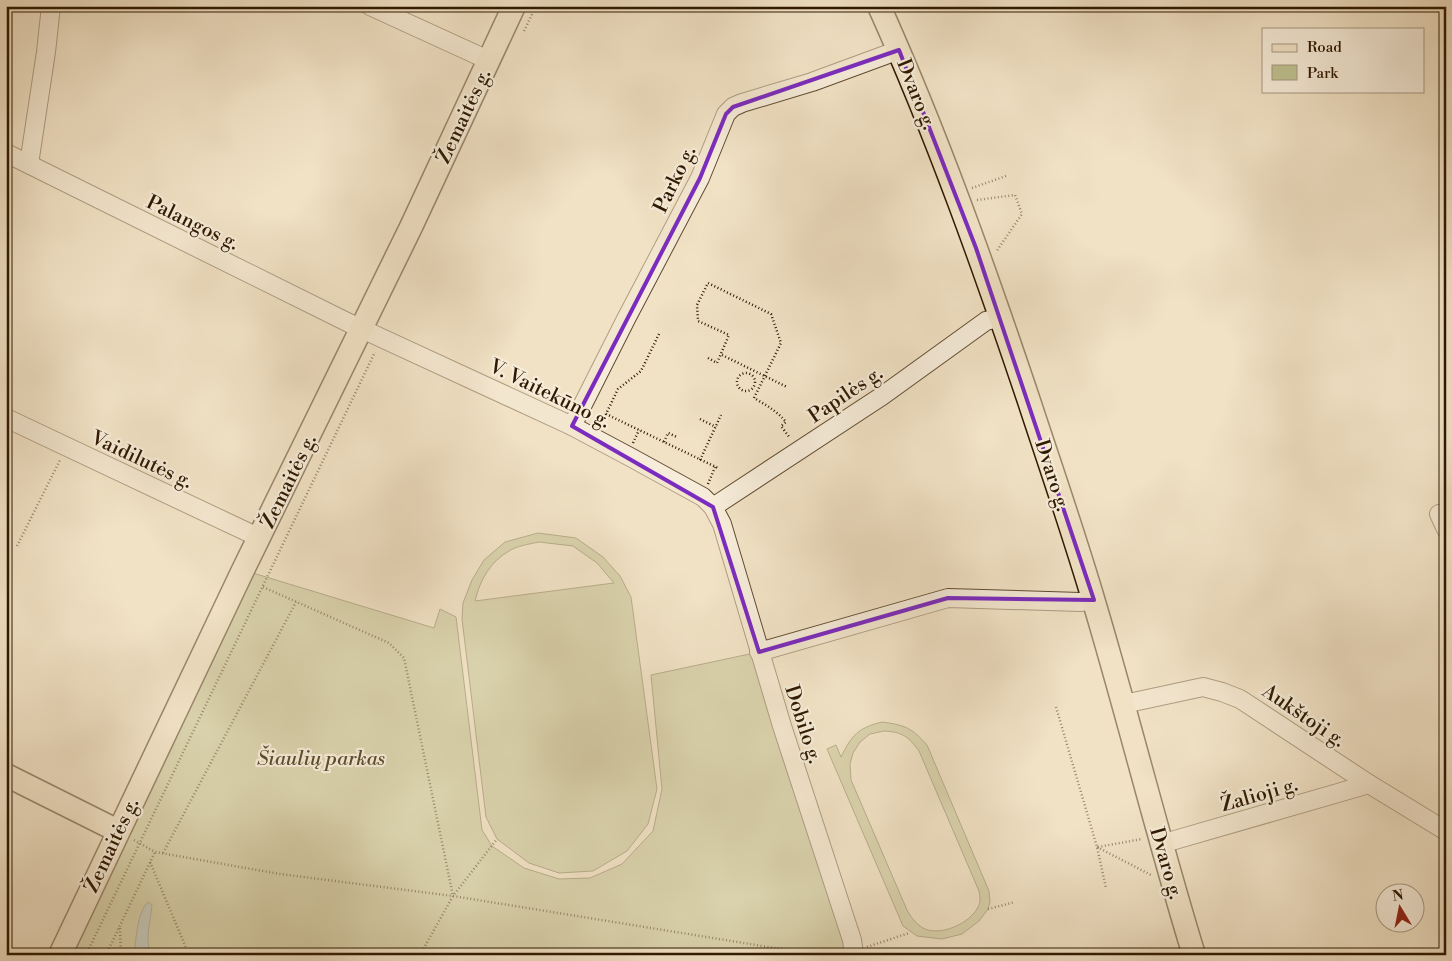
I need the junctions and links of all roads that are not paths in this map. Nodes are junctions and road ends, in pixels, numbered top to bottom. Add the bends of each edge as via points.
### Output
1 (51, 6) edge
2 (370, 6) edge
3 (514, 6) edge
4 (879, 6) edge
5 (899, 50) junction
6 (488, 60) junction
7 (6, 153) edge
8 (29, 164) junction
9 (1001, 317) junction
10 (372, 333) junction
11 (6, 418) edge
12 (572, 426) junction
13 (713, 507) junction
14 (260, 538) junction
15 (1094, 600) junction
16 (759, 652) junction
17 (1124, 704) junction
18 (6, 775) edge
19 (1369, 784) junction
20 (118, 831) junction
21 (1446, 831) edge
22 (1152, 841) junction
23 (854, 953) edge
24 (60, 955) edge
25 (1194, 955) edge

1 - 8 street
2 - 6 street
3 - 6 main road, Žemaitės g.
4 - 5 main road, Dvaro g.
5 - 9 main road, Dvaro g.
5 - 12 street, Parko g. via 742,103 726,114 700,178
6 - 10 main road, Žemaitės g. via 407,236
7 - 8 street, Palangos g.
8 - 10 street, Palangos g.
9 - 13 street, Papilės g. via 986,321 882,396
9 - 15 main road, Dvaro g.
10 - 12 street, V. Vaitekūno g.
10 - 14 main road, Žemaitės g.
11 - 14 street, Vaidilutės g.
12 - 13 street, V. Vaitekūno g. via 703,497
13 - 16 street, Dobilo g. via 722,524
14 - 20 main road, Žemaitės g.
15 - 16 street via 948,598
15 - 17 main road, Dvaro g.
16 - 23 street, Dobilo g.
17 - 19 street, Aukštoji g. via 1203,687 1222,692 1240,699
17 - 22 main road, Dvaro g.
18 - 20 main road
19 - 21 street, Aukštoji g.
19 - 22 street, Žalioji g.
20 - 24 main road, Žemaitės g.
22 - 25 main road, Dvaro g.

